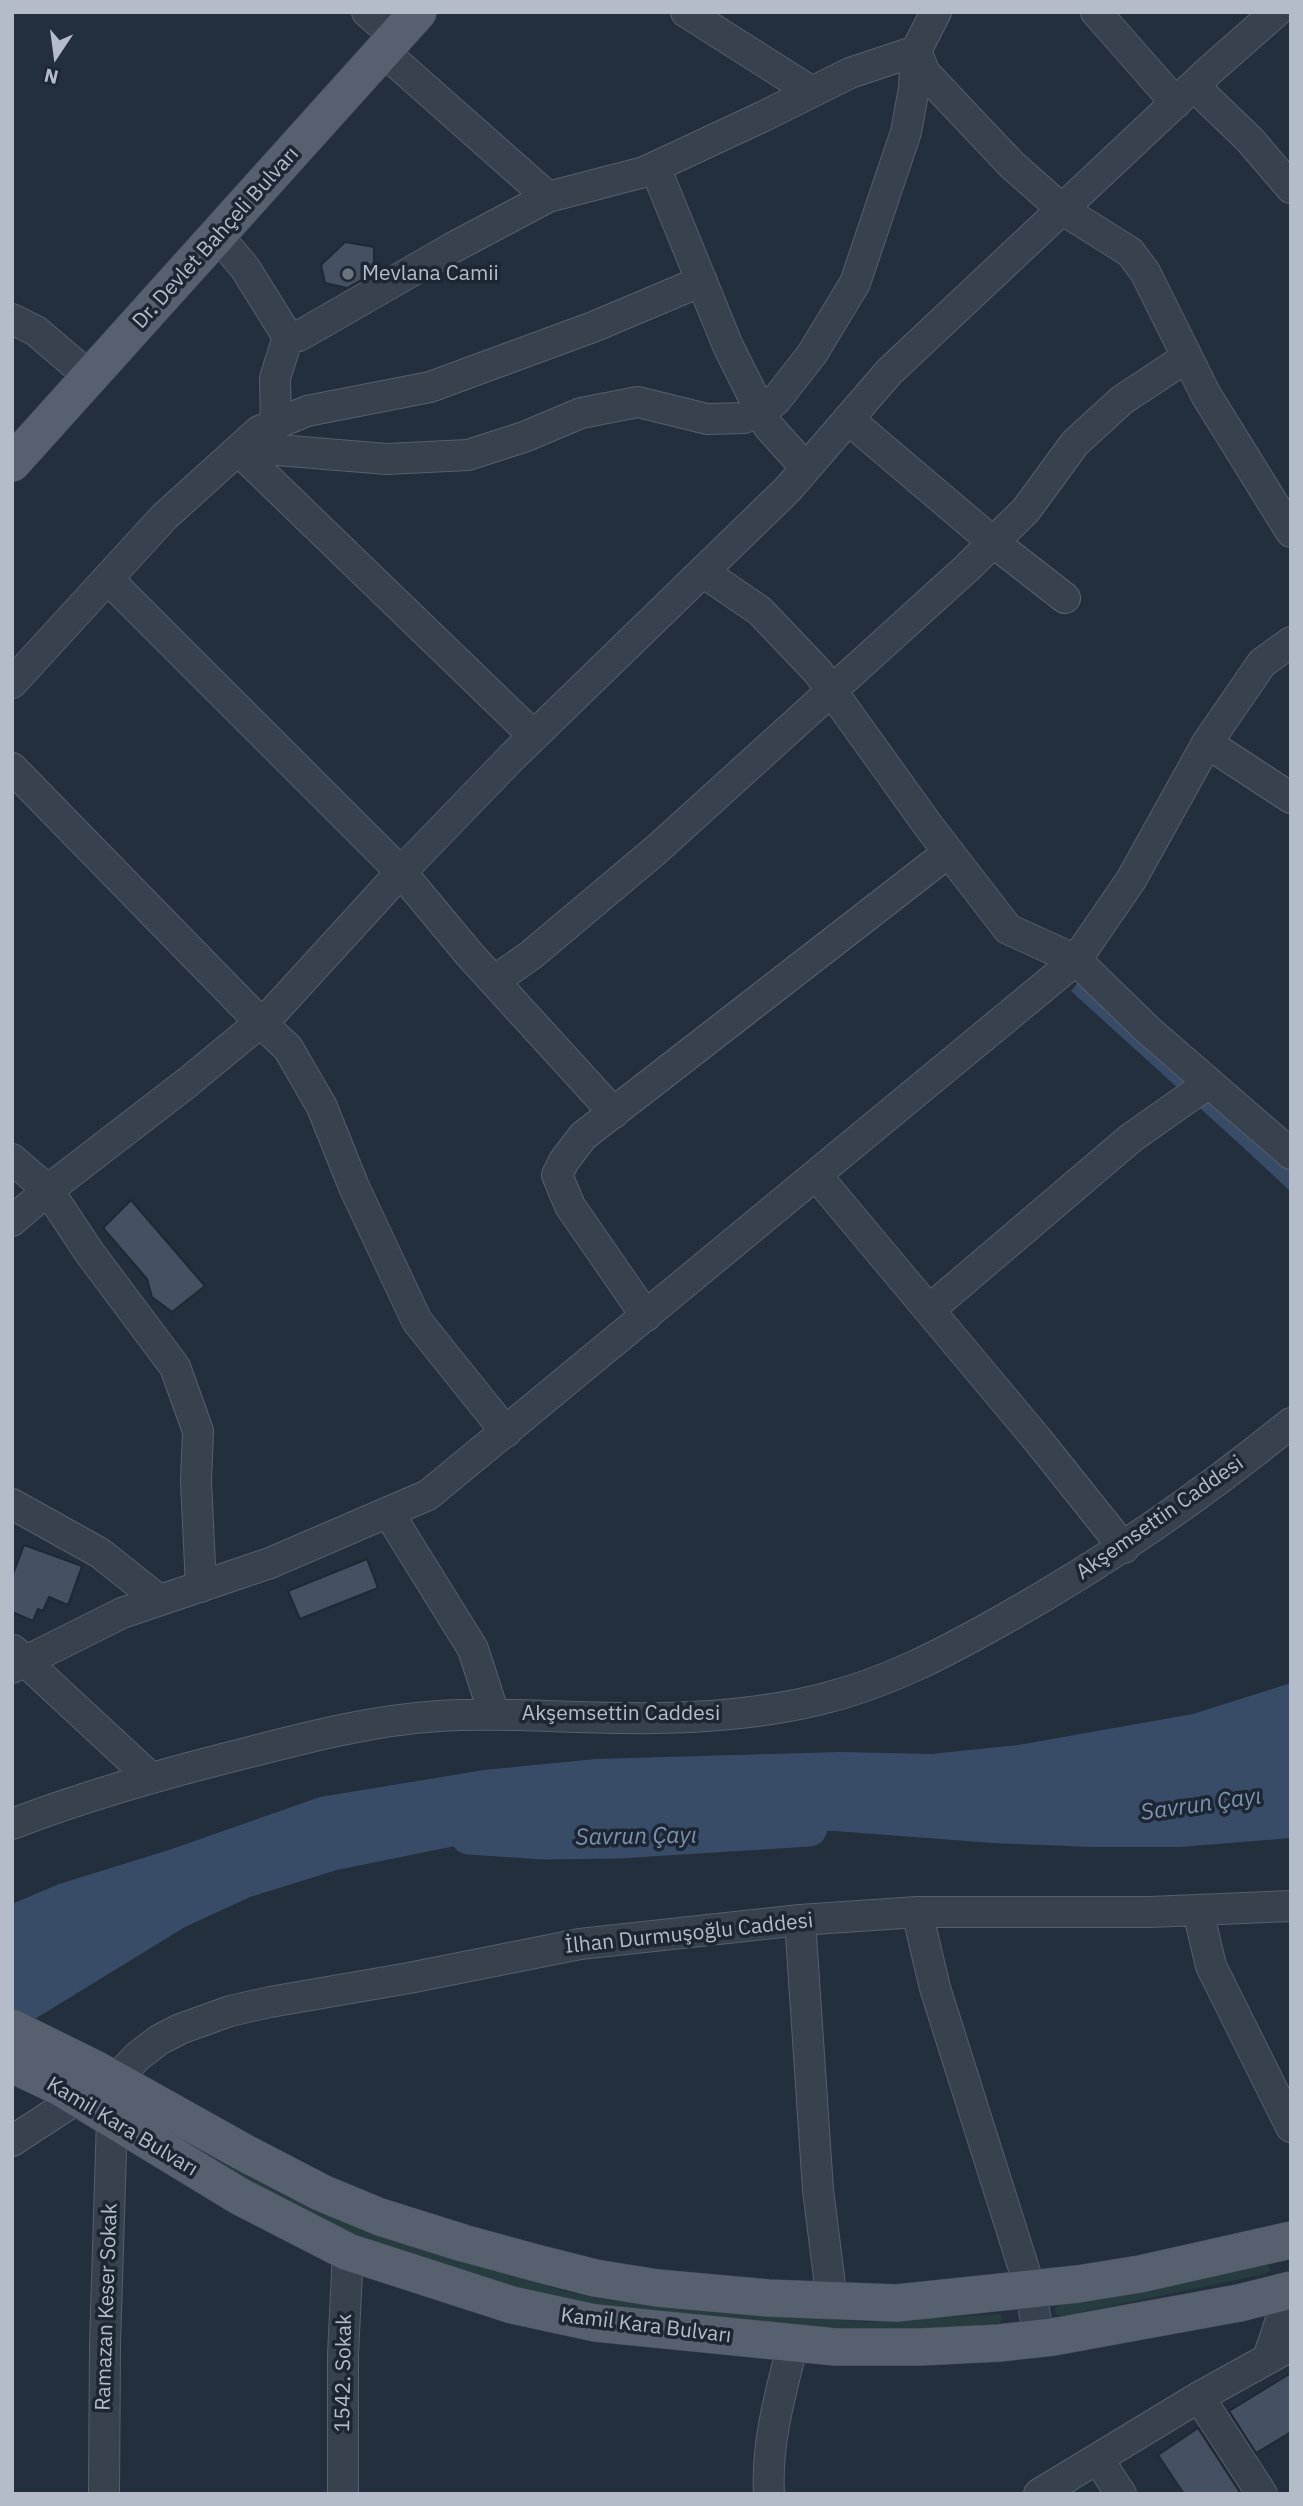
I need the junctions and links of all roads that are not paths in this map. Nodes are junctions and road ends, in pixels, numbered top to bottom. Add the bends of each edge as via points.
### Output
1 (367, 12) edge
2 (685, 12) edge
3 (936, 12) edge
4 (1096, 12) edge
5 (1276, 12) edge
6 (399, 34) edge
7 (916, 51) junction
8 (812, 92) junction
9 (1185, 94) junction
10 (655, 167) junction
11 (1291, 188) edge
12 (548, 197) junction
13 (1063, 210) junction
14 (218, 236) junction
15 (702, 281) junction
16 (12, 319) edge
17 (288, 337) junction
18 (1186, 357) junction
19 (90, 377) junction
20 (761, 412) junction
21 (848, 419) junction
22 (276, 424) junction
23 (238, 450) junction
24 (12, 463) edge
25 (806, 468) junction
26 (1291, 532) edge
27 (993, 542) junction
28 (704, 572) junction
29 (108, 579) junction
30 (1065, 598) dead end
31 (1291, 642) edge
32 (12, 683) edge
33 (831, 690) junction
34 (534, 736) junction
35 (1208, 743) junction
36 (12, 768) edge
37 (1291, 798) edge
38 (949, 852) junction
39 (401, 872) junction
40 (1076, 960) junction
41 (494, 981) junction
42 (260, 1022) junction
43 (1209, 1083) junction
44 (614, 1113) junction
45 (1291, 1154) edge
46 (12, 1159) edge
47 (816, 1175) junction
48 (48, 1190) junction
49 (12, 1221) edge
50 (929, 1310) junction
51 (646, 1317) junction
52 (1291, 1423) edge
53 (506, 1432) junction
54 (12, 1504) edge
55 (388, 1512) junction
56 (1124, 1548) junction
57 (201, 1587) junction
58 (159, 1600) junction
59 (17, 1659) edge
60 (494, 1714) junction
61 (151, 1778) junction
62 (12, 1824) edge
63 (1291, 1906) edge
64 (1198, 1910) junction
65 (917, 1912) junction
66 (800, 1920) junction
67 (12, 2028) edge
68 (12, 2064) edge
69 (86, 2083) junction
70 (113, 2120) junction
71 (1291, 2127) edge
72 (12, 2141) edge
73 (1285, 2243) edge
74 (348, 2252) junction
75 (1030, 2288) junction
76 (1291, 2290) edge
77 (832, 2301) junction
78 (1039, 2338) junction
79 (793, 2343) junction
80 (1279, 2352) edge
81 (1199, 2397) junction
82 (1098, 2459) junction
83 (104, 2494) edge
84 (343, 2494) edge
85 (769, 2494) edge
86 (1039, 2494) edge
87 (1121, 2494) edge
88 (1262, 2494) edge

1 - 6 street
2 - 8 street
3 - 7 street
4 - 9 street
5 - 9 street
6 - 12 street
6 - 14 main road, Dr. Devlet Bahçeli Bulvarı
7 - 8 street via 850,73
7 - 13 street via 925,73
7 - 20 street via 906,132 855,283 812,354
8 - 10 street
9 - 11 street via 1250,140
9 - 13 street
10 - 12 street
10 - 15 street
12 - 17 street
13 - 18 street via 1130,252 1145,272
13 - 21 street via 889,372
14 - 17 street via 245,268
14 - 19 main road, Dr. Devlet Bahçeli Bulvarı
15 - 20 street
15 - 22 street via 430,387 307,411
16 - 19 street via 36,331
17 - 22 street via 275,378
18 - 26 street
18 - 27 street via 1122,400 1074,443 1026,510
19 - 24 main road, Dr. Devlet Bahçeli Bulvarı
20 - 23 street via 744,418 707,419 638,402 581,413 468,455 387,459
20 - 25 street
21 - 25 street
21 - 27 street
22 - 23 street via 259,431
23 - 29 street via 164,517
23 - 34 street
25 - 28 street
27 - 30 street
27 - 33 street
28 - 33 street via 760,611
28 - 34 street
29 - 32 street
29 - 39 street
31 - 35 street via 1262,663
33 - 38 street
33 - 41 street via 656,850 531,956
34 - 39 street
35 - 37 street
35 - 40 street via 1131,880
36 - 42 street
38 - 40 street via 1008,929
38 - 44 street
39 - 41 street
39 - 42 street
40 - 43 street
40 - 47 street
41 - 44 street
42 - 48 street
42 - 53 street via 288,1048 322,1107 417,1321
43 - 45 street
43 - 50 street via 1131,1138
44 - 51 street via 583,1136 557,1175 570,1206
46 - 48 street
47 - 50 street
47 - 51 street
48 - 49 street
48 - 57 street via 175,1367 198,1432 195,1481
50 - 56 street
51 - 53 street
52 - 56 street, Akşemsettin Caddesi
53 - 55 street via 428,1495
54 - 58 street via 100,1553
55 - 57 street via 271,1563
55 - 60 street via 473,1648
56 - 60 street, Akşemsettin Caddesi via 931,1660 818,1700 708,1716
57 - 58 street
58 - 59 street
59 - 61 street
60 - 61 street, Akşemsettin Caddesi via 357,1727
61 - 62 street, Akşemsettin Caddesi
63 - 64 street, İlhan Durmuşoğlu Caddesi
64 - 65 street, İlhan Durmuşoğlu Caddesi
64 - 71 street via 1211,1966
65 - 66 street, İlhan Durmuşoğlu Caddesi
65 - 75 street via 935,1989
66 - 69 street, İlhan Durmuşoğlu Caddesi via 580,1944 271,2001 180,2029
66 - 77 street via 818,2190
67 - 69 main road, Kamil Kara Bulvarı
68 - 69 main road, Kamil Kara Bulvarı
69 - 70 main road, Kamil Kara Bulvarı
69 - 72 street, İlhan Durmuşoğlu Caddesi
69 - 77 main road, Kamil Kara Bulvarı via 322,2193 463,2243 595,2278 657,2288
70 - 74 main road, Kamil Kara Bulvarı via 249,2202
70 - 83 street, Ramazan Keser Sokak
73 - 75 main road, Kamil Kara Bulvarı via 1140,2274
74 - 79 main road, Kamil Kara Bulvarı via 559,2316
74 - 84 street, 1542. Sokak
75 - 77 main road, Kamil Kara Bulvarı via 897,2303
75 - 78 street
76 - 78 main road, Kamil Kara Bulvarı
76 - 80 street
78 - 79 main road, Kamil Kara Bulvarı via 880,2348
79 - 85 street via 774,2422
80 - 81 street
81 - 82 street
81 - 88 street
82 - 86 street
82 - 87 street

